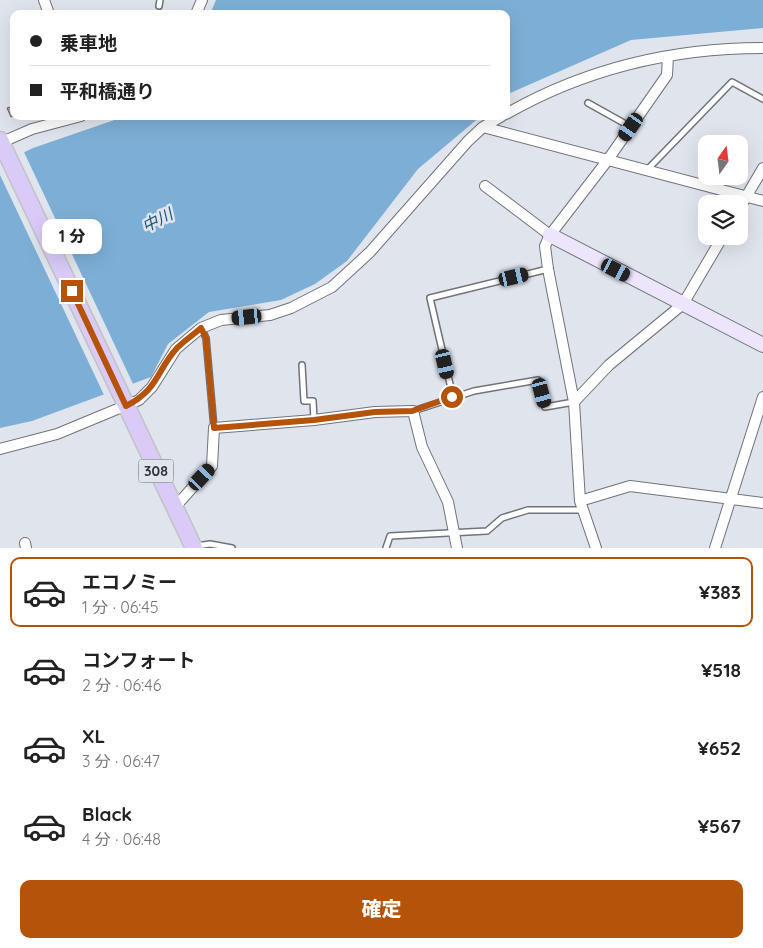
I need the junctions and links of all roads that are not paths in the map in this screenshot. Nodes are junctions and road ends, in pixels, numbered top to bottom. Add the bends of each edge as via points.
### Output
1 (763, 48) edge
2 (668, 56) junction
3 (763, 99) edge
4 (588, 103) dead end
5 (510, 112) edge
6 (495, 120) edge
7 (52, 121) edge
8 (483, 127) junction
9 (631, 127) junction
10 (2, 145) edge
11 (607, 161) junction
12 (763, 168) edge
13 (647, 170) junction
14 (484, 186) dead end
15 (742, 195) edge
16 (747, 195) edge
17 (748, 197) edge
18 (763, 201) edge
19 (550, 235) junction
20 (718, 245) edge
21 (548, 269) junction
22 (683, 304) junction
23 (201, 328) junction
24 (763, 345) edge
25 (302, 365) dead end
26 (452, 397) junction
27 (763, 397) edge
28 (123, 400) junction
29 (574, 402) junction
30 (412, 411) junction
31 (314, 420) junction
32 (214, 428) junction
33 (0, 450) edge
34 (730, 499) junction
35 (763, 503) edge
36 (582, 506) junction
37 (174, 508) junction
38 (455, 534) junction
39 (193, 547) edge
40 (232, 548) edge
41 (386, 548) edge
42 (457, 548) edge
43 (596, 548) edge
44 (715, 548) edge

1 - 2 street via 720,48
2 - 5 street via 617,67 566,84
2 - 9 street via 667,75
3 - 13 lane via 732,82
4 - 9 lane
6 - 8 street
7 - 10 street
8 - 11 street
8 - 23 street via 370,252 332,287 270,315 221,320
9 - 11 street
10 - 28 main road, 308
11 - 13 street
11 - 19 street
12 - 16 street
13 - 15 street
14 - 19 street
17 - 18 street
19 - 21 street via 545,246
19 - 22 street
20 - 22 street
21 - 26 lane via 430,298
21 - 29 street
22 - 24 street
22 - 29 street via 609,365
23 - 28 street via 176,349 152,387 139,400
23 - 32 lane via 206,338
25 - 31 lane via 304,401 313,401
26 - 29 lane via 538,380 545,407
26 - 30 lane
27 - 34 street
28 - 33 street via 57,434
28 - 37 main road, 308
29 - 36 street
30 - 31 street
30 - 38 street via 422,447 448,502
31 - 32 street
32 - 37 street via 212,466
34 - 35 street
34 - 36 street via 630,486
34 - 44 street
36 - 38 lane via 528,510 502,518 487,531
36 - 43 street
37 - 39 main road, 308
38 - 41 lane via 390,536
38 - 42 street
39 - 40 lane via 210,544

